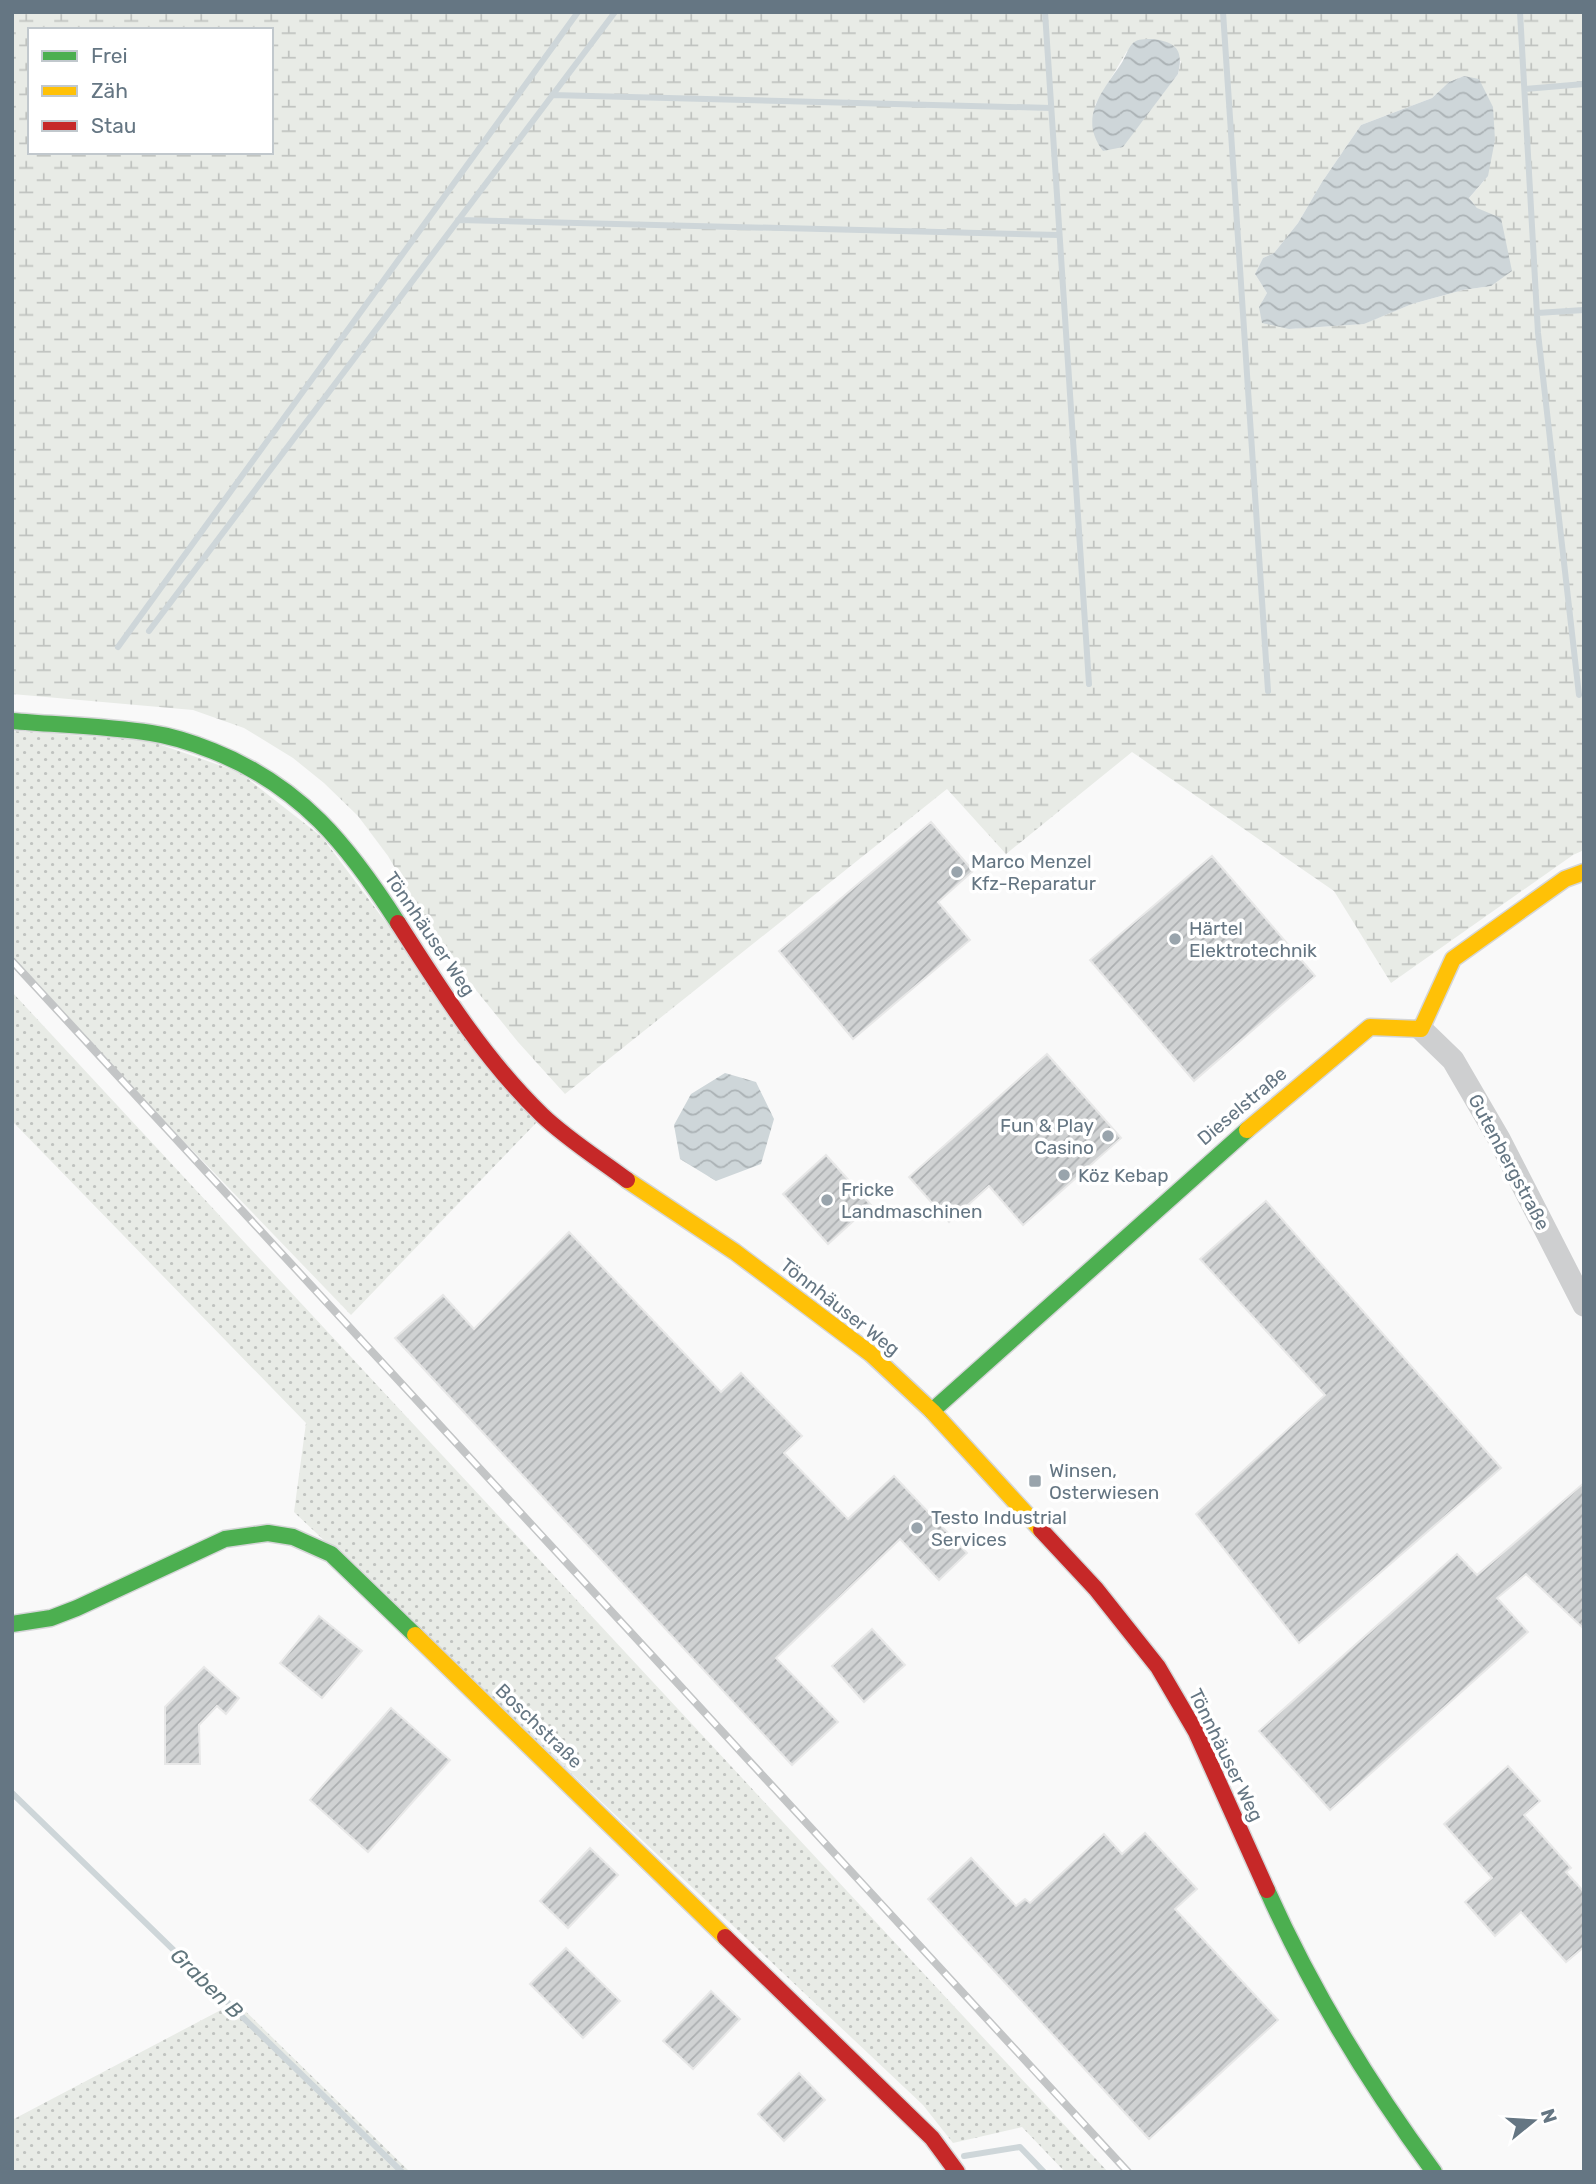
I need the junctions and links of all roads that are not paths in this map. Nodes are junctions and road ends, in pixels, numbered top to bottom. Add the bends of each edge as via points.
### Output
1 (12, 721) edge
2 (1584, 872) edge
3 (1420, 1029) junction
4 (1584, 1306) edge
5 (932, 1411) junction
6 (12, 1624) edge
7 (957, 2172) edge
8 (1434, 2172) edge

1 - 5 main road, Tönnhäuser Weg via 153,733 245,764 289,792 356,863 490,1058 543,1116 860,1346
2 - 3 main road via 1565,879 1453,958
3 - 4 street, Gutenbergstraße via 1453,1060
3 - 5 main road, Dieselstraße via 1370,1027 1221,1151
5 - 8 main road, Tönnhäuser Weg via 1096,1589 1158,1667 1196,1732 1289,1940 1336,2026
6 - 7 main road, Boschstraße via 77,1608 225,1539 269,1533 309,1541 331,1554 812,2021 932,2138

